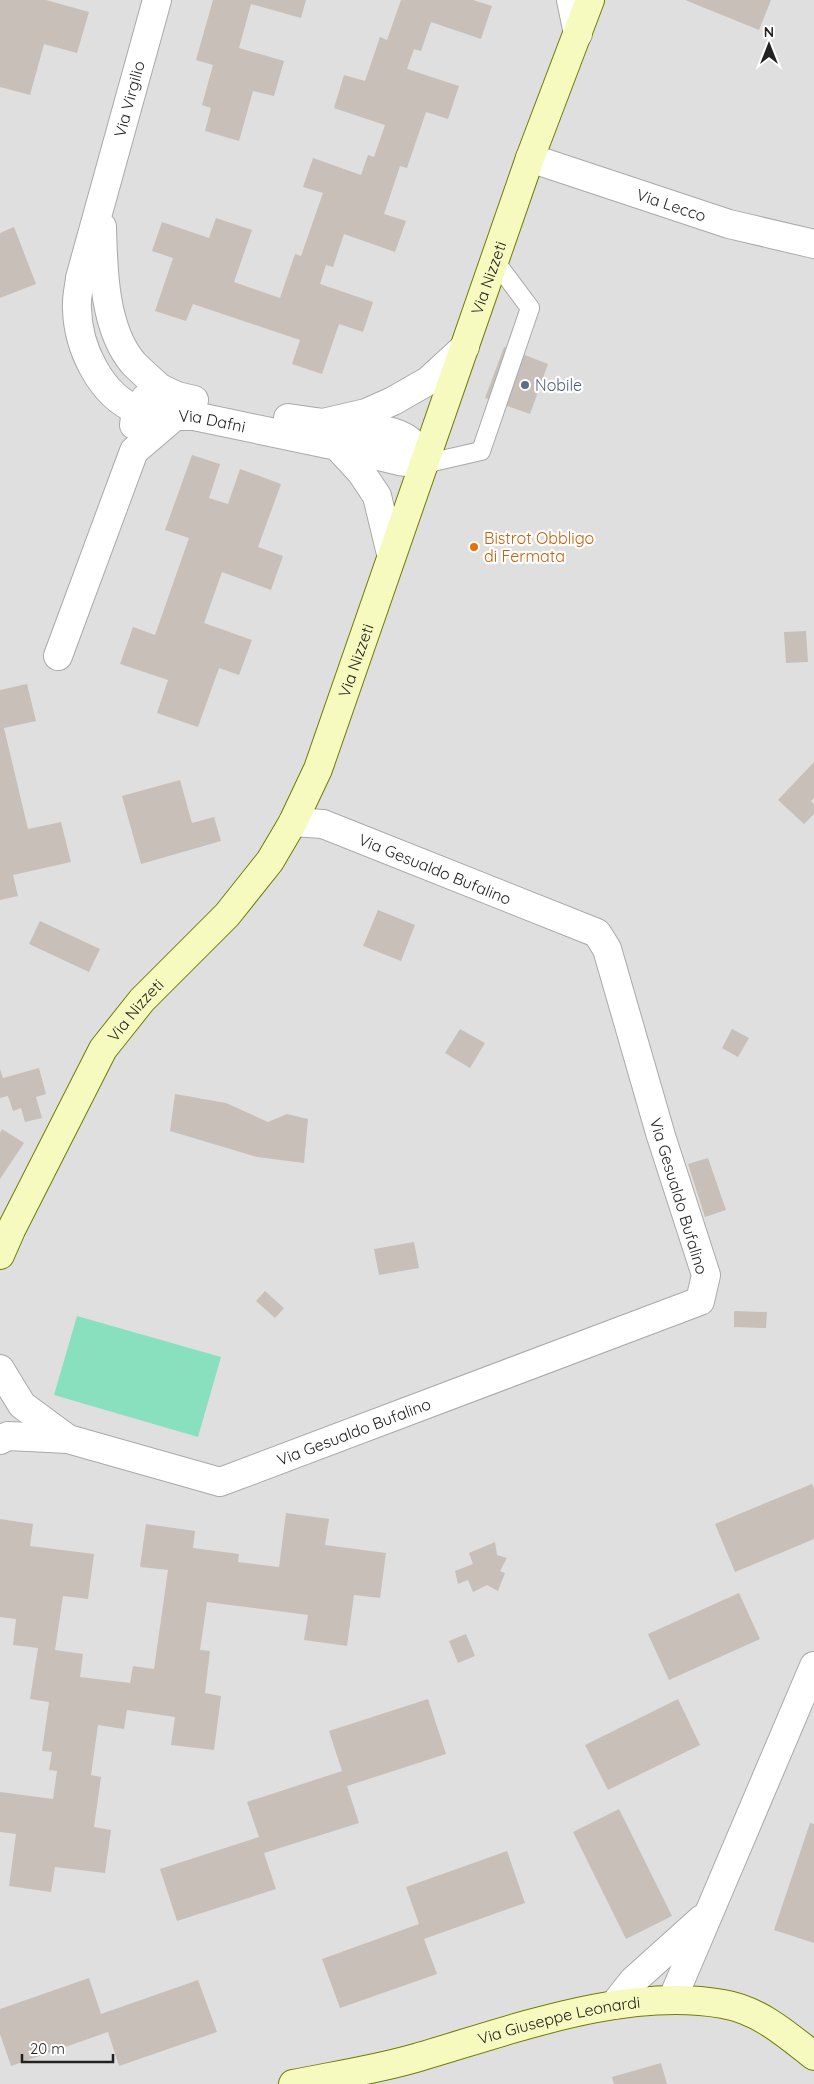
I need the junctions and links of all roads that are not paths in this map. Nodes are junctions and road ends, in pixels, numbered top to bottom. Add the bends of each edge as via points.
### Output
1 (157, 0) edge
2 (570, 0) edge
3 (590, 0) edge
4 (578, 34) junction
5 (530, 158) junction
6 (102, 198) junction
7 (814, 244) edge
8 (494, 261) junction
9 (466, 347) junction
10 (171, 400) junction
11 (138, 410) junction
12 (330, 434) junction
13 (134, 451) junction
14 (424, 464) junction
15 (391, 554) junction
16 (58, 656) dead end
17 (293, 822) junction
18 (0, 1255) edge
19 (0, 1369) edge
20 (11, 1404) edge
21 (3, 1436) edge
22 (68, 1439) junction
23 (814, 1666) edge
24 (707, 1914) junction
25 (672, 2000) junction
26 (614, 2005) junction
27 (814, 2056) edge
28 (293, 2084) edge

1 - 6 street, Via Virgilio
2 - 4 street
3 - 4 street, Via Nizzeti
4 - 5 street, Via Nizzeti
5 - 7 street, Via Lecco via 729,224
5 - 8 street, Via Nizzeti
6 - 10 street via 103,258 111,317 133,362
6 - 11 street, Via Virgilio via 80,278 77,308 80,332 95,370 125,404
8 - 9 street, Via Nizzeti
8 - 14 lane via 530,308 481,451
9 - 12 street, Via Dafni via 428,381
9 - 14 street, Via Nizzeti
10 - 11 street via 150,414
10 - 12 street, Via Dafni via 194,416
10 - 13 street, Via Dafni
11 - 13 street via 134,418
12 - 14 street via 399,461
12 - 15 street via 377,496
13 - 16 street, Via Dafni
14 - 15 street, Via Nizzeti
15 - 17 street, Via Nizzeti via 318,769
17 - 18 street, Via Nizzeti via 270,861 228,915 142,1000 103,1049
17 - 22 street, Via Gesualdo Bufalino via 324,824 596,933 607,949 661,1136 706,1275 700,1301 220,1482
19 - 20 street
20 - 22 street
21 - 22 street
23 - 24 street
24 - 25 street
24 - 26 street via 633,1981
25 - 26 street, Via Giuseppe Leonardi
25 - 27 street, Via Giuseppe Leonardi via 723,2004 756,2014
26 - 28 street, Via Giuseppe Leonardi via 409,2060

